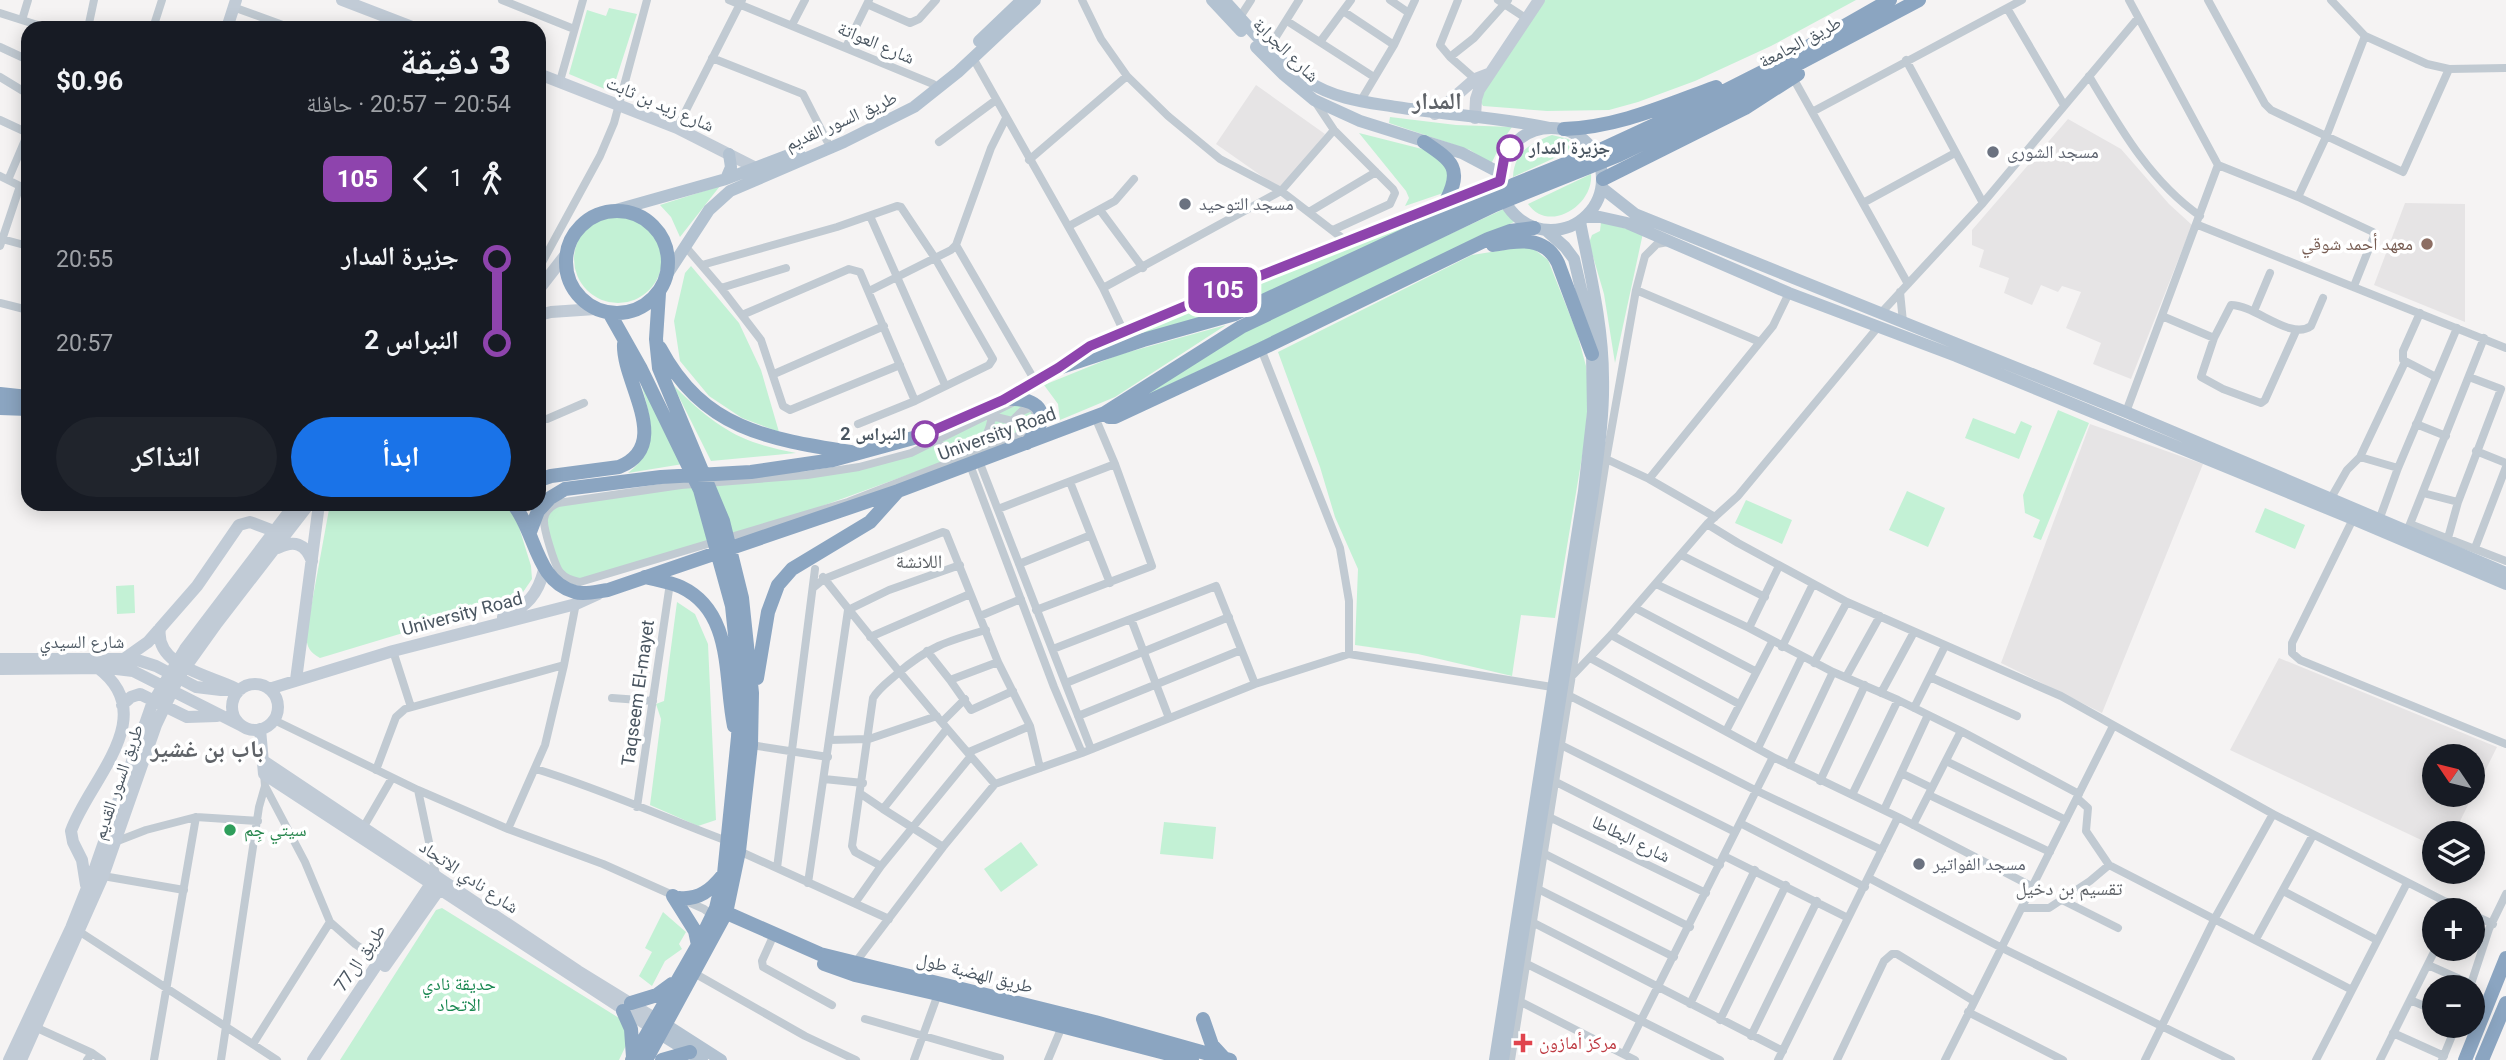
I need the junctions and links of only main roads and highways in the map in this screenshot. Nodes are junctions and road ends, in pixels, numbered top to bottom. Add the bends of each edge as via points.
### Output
1 (342, 0) edge
2 (1022, 0) edge
3 (1035, 0) edge
4 (1212, 0) edge
5 (1224, 0) edge
6 (1539, 0) edge
7 (1890, 0) edge
8 (1919, 0) edge
9 (234, 4) edge
10 (361, 4) edge
11 (229, 21) edge
12 (384, 21) edge
13 (1774, 66) junction
14 (1791, 74) junction
15 (546, 76) edge
16 (1481, 76) junction
17 (1395, 107) junction
18 (1697, 112) junction
19 (1435, 114) junction
20 (1475, 118) junction
21 (1557, 128) junction
22 (1392, 131) junction
23 (1424, 142) junction
24 (729, 154) junction
25 (760, 172) junction
26 (1500, 177) junction
27 (726, 179) junction
28 (1602, 183) junction
29 (1446, 201) junction
30 (616, 210) junction
31 (1583, 220) junction
32 (1541, 229) junction
33 (1395, 247) junction
34 (566, 253) junction
35 (1455, 254) junction
36 (668, 273) junction
37 (546, 280) edge
38 (659, 293) junction
39 (595, 309) junction
40 (546, 313) edge
41 (610, 314) junction
42 (624, 339) junction
43 (656, 339) junction
44 (1592, 354) junction
45 (1058, 368) junction
46 (0, 394) edge
47 (21, 396) edge
48 (663, 399) junction
49 (1003, 400) junction
50 (0, 408) edge
51 (21, 410) edge
52 (1100, 415) junction
53 (1027, 443) junction
54 (855, 453) junction
55 (546, 478) edge
56 (546, 481) edge
57 (595, 484) junction
58 (898, 491) junction
59 (1588, 491) junction
60 (546, 502) edge
61 (290, 511) edge
62 (304, 511) edge
63 (319, 511) edge
64 (519, 511) edge
65 (538, 511) edge
66 (2378, 524) junction
67 (274, 531) junction
68 (2406, 532) junction
69 (530, 533) junction
70 (274, 550) junction
71 (312, 563) junction
72 (544, 570) junction
73 (2506, 573) edge
74 (645, 577) junction
75 (2506, 584) edge
76 (239, 586) junction
77 (576, 598) junction
78 (160, 628) junction
79 (477, 629) junction
80 (743, 653) junction
81 (0, 659) edge
82 (124, 659) junction
83 (103, 668) junction
84 (0, 669) edge
85 (296, 680) junction
86 (238, 688) junction
87 (270, 689) junction
88 (752, 693) junction
89 (122, 705) junction
90 (224, 716) junction
91 (246, 728) junction
92 (260, 729) junction
93 (744, 745) junction
94 (265, 774) junction
95 (109, 844) junction
96 (76, 846) junction
97 (724, 874) junction
98 (437, 883) junction
99 (86, 892) junction
100 (717, 913) junction
101 (75, 929) junction
102 (698, 945) junction
103 (2506, 958) edge
104 (678, 978) junction
105 (2506, 1003) edge
106 (627, 1007) junction
107 (1203, 1020) dead end
108 (1064, 1021) junction
109 (659, 1027) junction
110 (1152, 1055) edge
111 (696, 1056) edge
112 (1227, 1059) edge
113 (9, 1060) edge
114 (21, 1060) edge
115 (313, 1060) edge
116 (323, 1060) edge
117 (637, 1060) edge
118 (662, 1060) edge
119 (721, 1060) edge
120 (1192, 1060) edge
121 (1494, 1060) edge
122 (1503, 1060) edge
123 (2465, 1060) edge
124 (2482, 1060) edge

1 - 10 main road
2 - 25 main road, طريق السور القديم via 933,84 890,114
3 - 25 main road, طريق السور القديم via 937,91 895,118
4 - 22 main road, شارع الجرابة via 1314,100
5 - 17 main road, شارع الجرابة via 1309,83 1360,102
6 - 16 main road
7 - 13 highway, طريق الجامعة
8 - 14 highway, طريق الجامعة
9 - 11 main road
10 - 12 main road
13 - 18 highway, طريق الجامعة
13 - 21 highway via 1635,118 1587,129
14 - 18 highway, طريق الجامعة
14 - 28 highway via 1745,108
15 - 24 main road, شارع زيد بن ثابت via 677,128
16 - 19 main road
16 - 20 main road
17 - 19 main road, شارع الجرابة
17 - 22 main road via 1385,115
18 - 33 highway, University Road via 1513,185
19 - 20 main road, شارع الجرابة
20 - 21 main road, شارع الجرابة
21 - 26 main road via 1536,130 1517,142 1504,159
21 - 28 main road via 1580,136 1592,148 1600,163
22 - 23 main road, شارع الجرابة
23 - 26 main road, شارع الجرابة via 1462,153
23 - 29 highway via 1447,158 1455,171
24 - 25 main road, شارع زيد بن ثابت
24 - 27 main road via 731,167
25 - 27 main road, طريق السور القديم
25 - 36 main road, طريق السور القديم via 709,210
26 - 29 highway
26 - 32 main road via 1510,210
27 - 30 main road, طريق السور القديم
28 - 31 main road via 1599,199
28 - 66 main road via 1635,214 2126,412 2331,498
29 - 45 highway via 1090,346
30 - 34 highway via 584,223
30 - 36 highway via 635,213 651,223 666,246
31 - 32 main road via 1559,230
31 - 59 main road via 1604,376 1602,455
31 - 66 main road via 1600,217 1627,223 1789,293 1956,356 2353,519
32 - 35 highway via 1510,231
32 - 44 main road via 1574,259
33 - 45 highway, University Road via 1235,314
33 - 52 highway, University Road via 1241,327
34 - 37 main road
34 - 39 highway via 572,287
35 - 44 highway via 1510,242 1545,246 1558,263
35 - 52 highway via 1115,417
36 - 38 highway
38 - 41 highway via 646,306
38 - 43 highway
39 - 40 main road
39 - 41 highway
41 - 42 highway
42 - 48 highway
42 - 55 highway via 625,362 645,424 640,447 628,464 619,467
43 - 48 highway
43 - 54 highway via 687,388 723,417 782,441
44 - 59 main road
45 - 49 highway, University Road
46 - 47 highway
48 - 80 highway via 700,490
49 - 53 highway via 1023,399 1040,414 1040,424
49 - 54 highway, University Road via 917,437
50 - 51 highway
52 - 53 highway, University Road
53 - 58 highway, University Road
54 - 57 highway, University Road via 751,471
56 - 57 highway
57 - 60 highway via 565,489
58 - 74 highway, University Road
58 - 88 highway via 870,522 812,564 792,569 774,593
59 - 121 main road via 1552,687
59 - 122 main road via 1568,675
61 - 67 main road, طريق السور القديم
62 - 70 main road, طريق السور القديم
63 - 71 main road
64 - 69 highway
65 - 69 highway
66 - 68 main road
67 - 76 main road, طريق السور القديم
67 - 78 main road via 250,522 236,528 207,573
68 - 73 main road
68 - 75 main road
69 - 72 highway
70 - 71 main road via 288,543 299,544
70 - 76 main road, طريق السور القديم
71 - 85 main road
72 - 77 highway
72 - 79 main road via 540,586 527,604
74 - 77 highway, University Road
74 - 93 highway via 688,591 713,614 724,651 730,705
76 - 95 main road, طريق السور القديم via 182,671
77 - 79 main road, University Road
78 - 82 main road
78 - 86 main road via 161,645 172,659
79 - 85 main road, University Road
80 - 88 highway
80 - 93 highway via 740,710
81 - 82 main road, شارع السيدي
82 - 86 main road, شارع السيدي via 144,662 196,687
83 - 84 main road, شارع السيدي
83 - 89 main road
83 - 90 main road, شارع السيدي via 133,671
85 - 87 main road, University Road
86 - 87 main road via 255,684
86 - 91 main road via 232,710
87 - 92 main road via 277,700 277,714
88 - 93 highway
89 - 90 main road via 140,694 187,717
89 - 96 main road via 121,738 71,831
90 - 91 main road, شارع السيدي
91 - 92 main road
92 - 94 main road
93 - 97 highway
93 - 100 highway via 739,851
94 - 98 main road, شارع نادي الاتحاد
94 - 98 main road, شارع نادي الاتحاد via 363,828
95 - 96 main road via 89,849
95 - 99 main road, طريق السور القديم
95 - 101 main road, طريق السور القديم via 103,876
96 - 99 main road
97 - 100 highway
97 - 102 highway via 702,895 676,897
98 - 106 main road, شارع نادي الاتحاد
98 - 115 main road, طريق ال77
98 - 116 main road
99 - 101 main road, طريق السور القديم
100 - 102 highway
100 - 108 highway, طريق الهضبة طول via 820,954
100 - 108 highway, طريق الهضبة طول via 855,975
100 - 109 highway via 694,972
101 - 113 main road, طريق السور القديم
101 - 114 main road, طريق السور القديم
102 - 104 highway
103 - 123 highway
104 - 106 highway via 657,995
104 - 109 highway
105 - 124 highway
106 - 109 main road, شارع نادي الاتحاد
106 - 117 highway
107 - 112 highway via 1212,1045
108 - 110 highway, طريق الهضبة طول
108 - 112 highway, طريق الهضبة طول via 1150,1036
109 - 111 main road
109 - 117 highway
109 - 119 main road
110 - 120 highway, طريق الهضبة طول
111 - 118 highway

